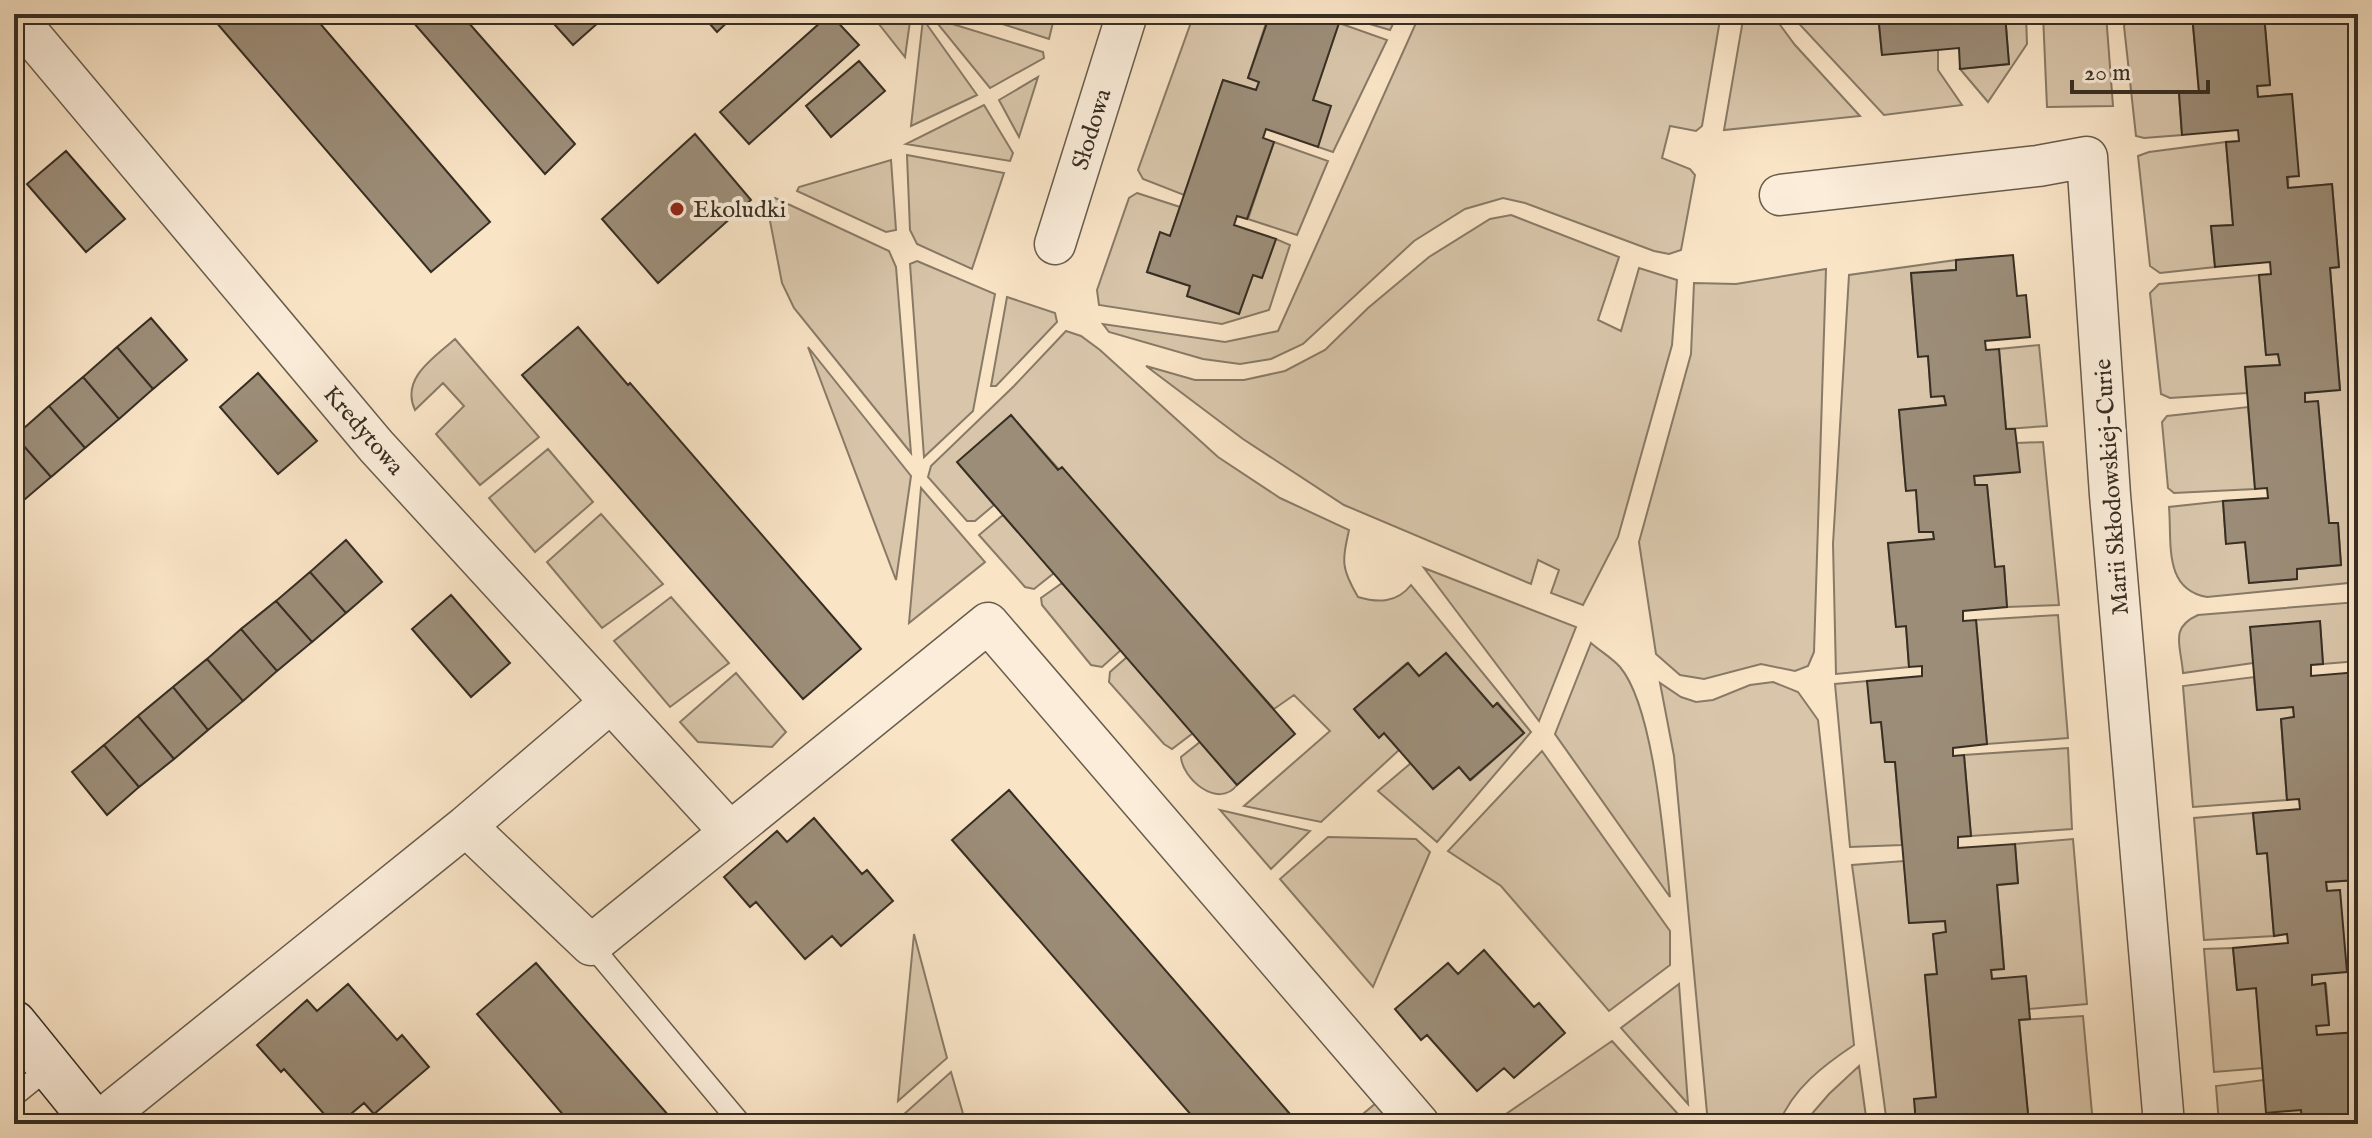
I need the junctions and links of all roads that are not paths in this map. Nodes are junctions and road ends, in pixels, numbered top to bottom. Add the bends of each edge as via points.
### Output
1 (1127, 14) edge
2 (14, 15) edge
3 (1780, 195) dead end
4 (1055, 244) dead end
5 (611, 702) junction
6 (466, 826) junction
7 (730, 832) junction
8 (591, 945) junction
9 (14, 1023) edge
10 (51, 1066) junction
11 (14, 1096) edge
12 (96, 1124) edge
13 (741, 1124) edge
14 (1419, 1124) edge
15 (2164, 1124) edge

1 - 4 street, Słodowa
2 - 5 street, Kredytowa via 376,446
3 - 15 street, Marii Skłodowskiej-Curie via 2087,157
5 - 6 street
5 - 7 street, Kredytowa
6 - 8 street
6 - 12 street
7 - 8 street
7 - 14 street via 988,623
8 - 13 lane
9 - 10 main road
10 - 11 lane
10 - 12 main road

